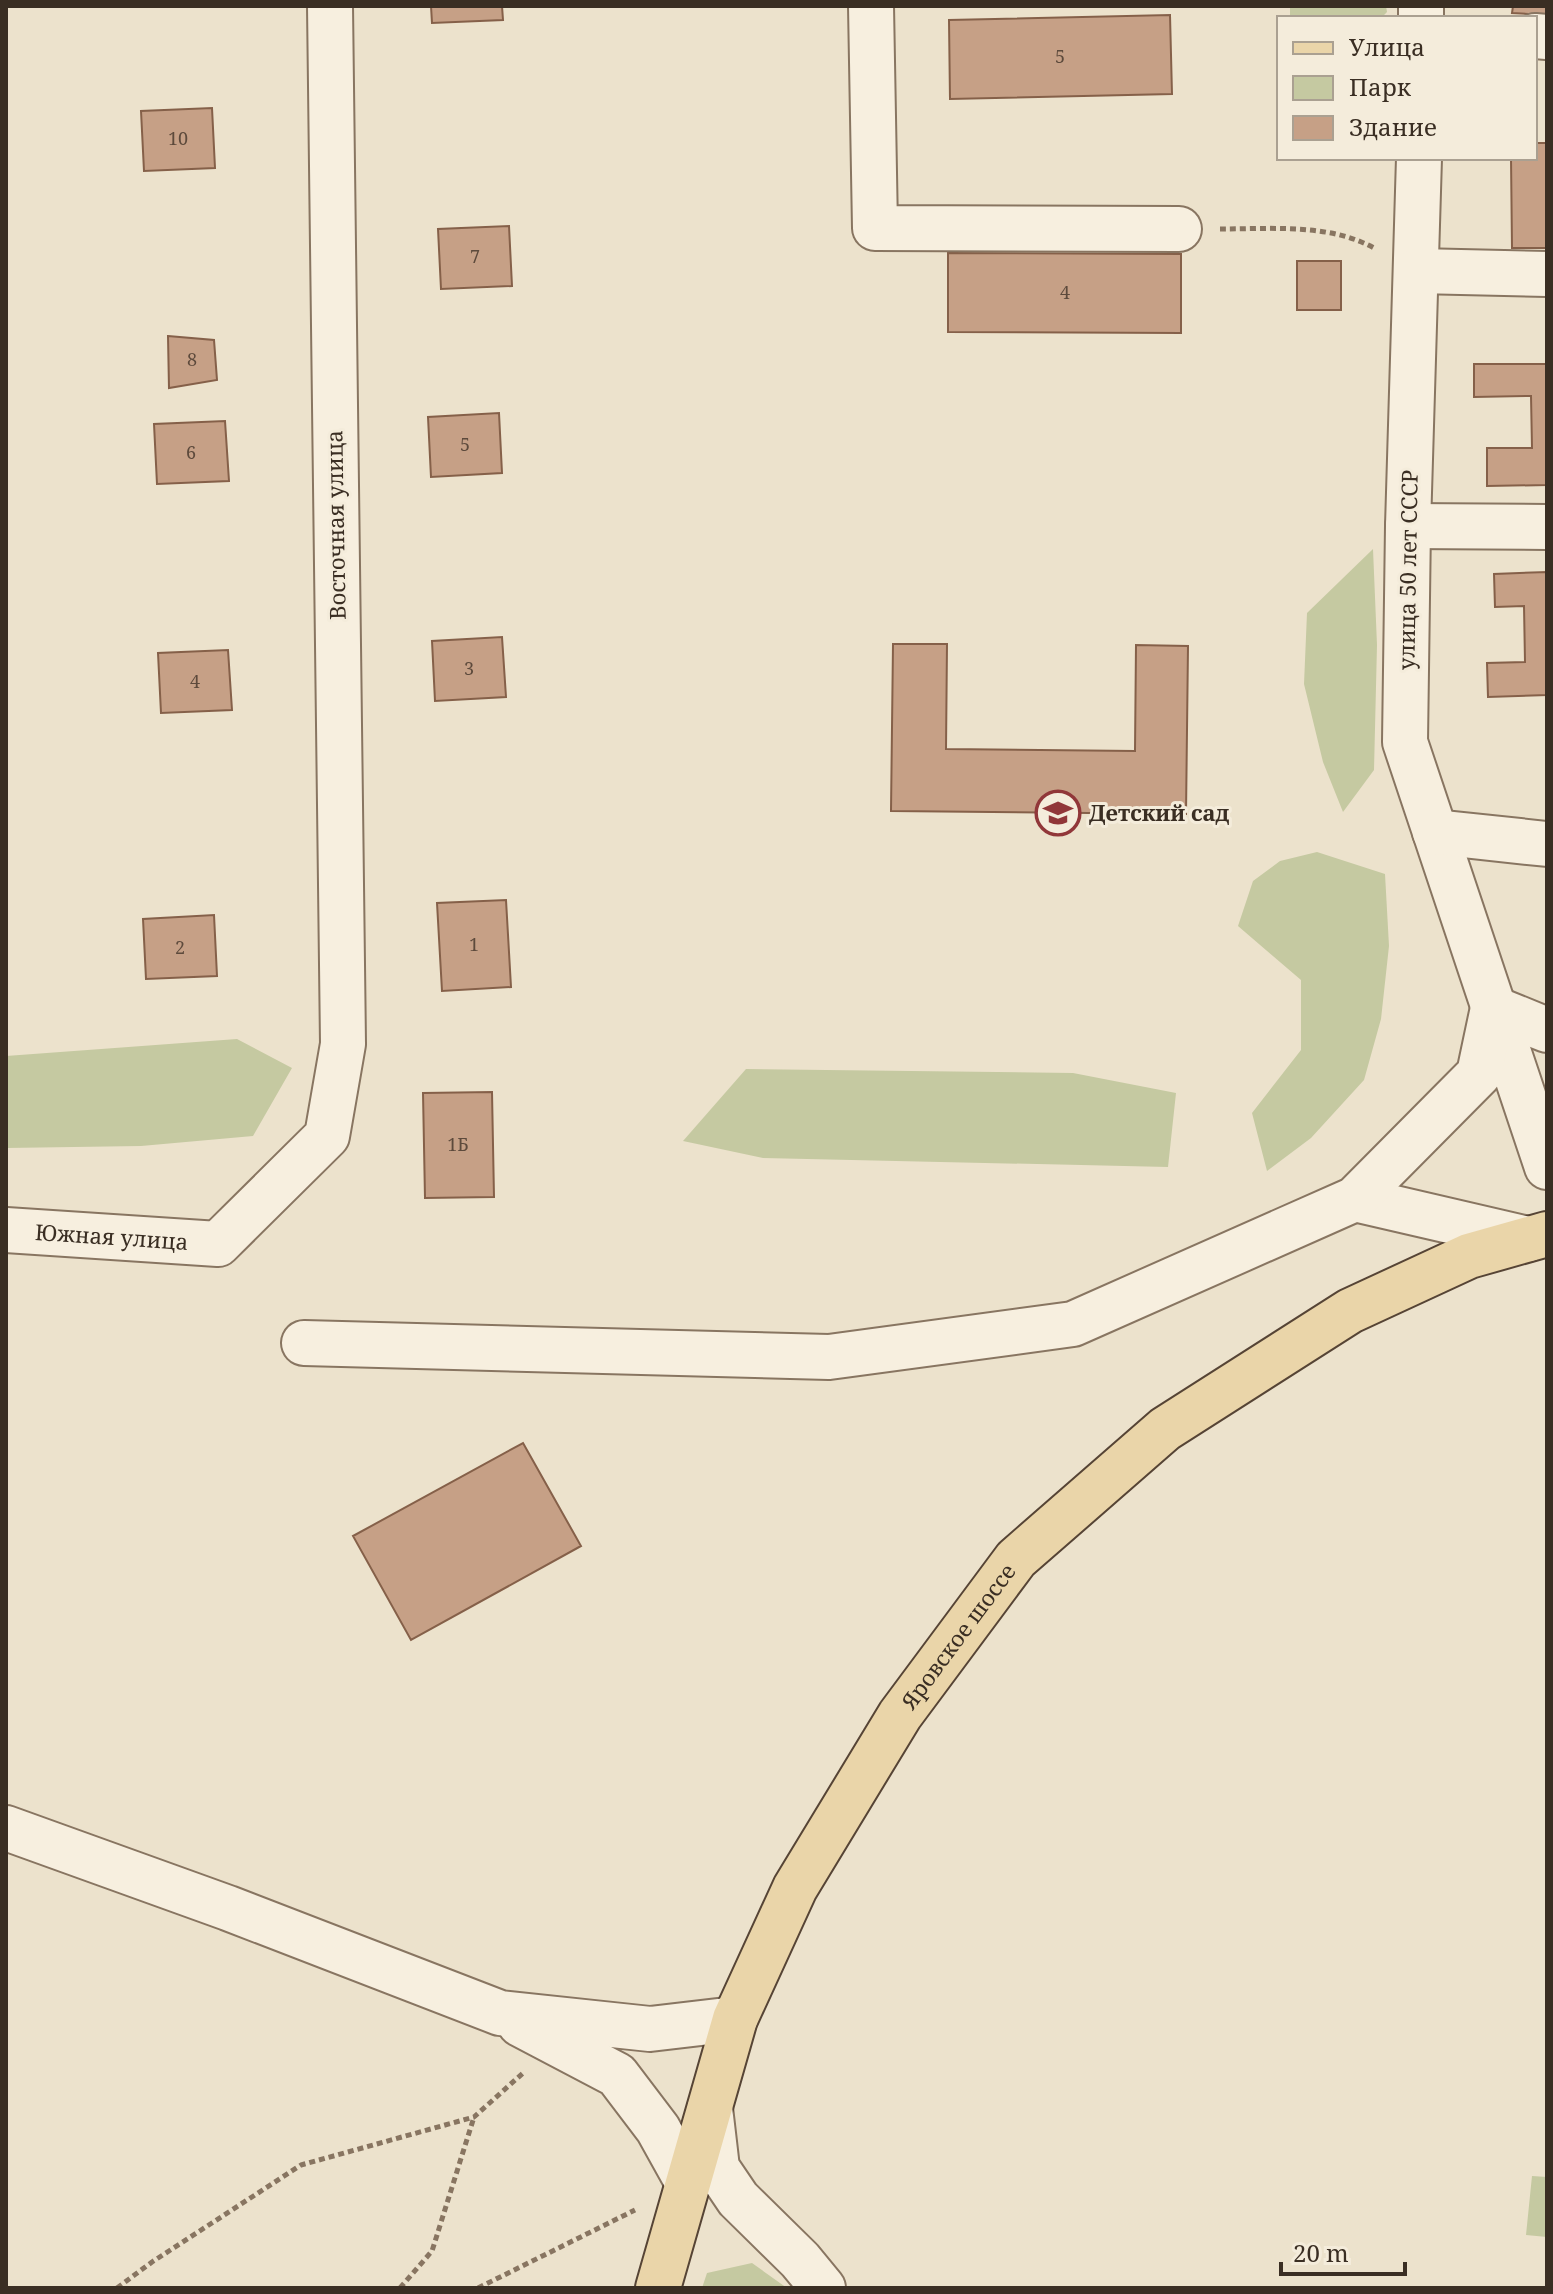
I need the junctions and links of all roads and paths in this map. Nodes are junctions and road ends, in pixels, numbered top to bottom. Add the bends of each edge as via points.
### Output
1 (330, 6) edge
2 (871, 6) edge
3 (1419, 160) edge
4 (1179, 229) joint
5 (1417, 271) junction
6 (1547, 274) edge
7 (1408, 526) junction
8 (1547, 527) edge
9 (1435, 832) junction
10 (1547, 844) edge
11 (1487, 989) junction
12 (1547, 1030) edge
13 (1546, 1160) edge
14 (1355, 1199) junction
15 (6, 1230) edge
16 (1537, 1237) edge
17 (218, 1244) joint
18 (304, 1343) dead end
19 (6, 1828) edge
20 (500, 2013) junction
21 (735, 2019) junction
22 (556, 2043) junction
23 (710, 2108) junction
24 (474, 2117) junction
25 (688, 2183) junction
26 (117, 2288) edge
27 (400, 2288) edge
28 (478, 2288) edge
29 (658, 2288) edge
30 (823, 2288) edge

1 - 17 street, Восточная улица via 343,1044 327,1136
2 - 4 street via 875,228
3 - 5 street, улица 50 лет СССР
4 - 5 path via 1297,228 1355,238
5 - 6 street
5 - 7 street, улица 50 лет СССР
7 - 8 street
7 - 9 street, улица 50 лет СССР via 1405,742
9 - 10 street
9 - 11 street, улица 50 лет СССР
11 - 12 street
11 - 13 street, улица 50 лет СССР
11 - 14 street via 1479,1074
14 - 16 street
14 - 18 street via 1073,1324 829,1357
15 - 17 street, Южная улица
16 - 21 main road, Яровское шоссе via 1469,1256 1350,1311 1165,1429 1016,1559 900,1715 795,1888
19 - 20 street
20 - 21 street via 650,2029
20 - 22 street
21 - 23 main road, Яровское шоссе
22 - 24 path
22 - 25 street via 617,2075 658,2129
23 - 25 main road, Яровское шоссе
23 - 30 street via 717,2168 738,2199
24 - 26 path via 301,2165
24 - 27 path via 432,2251
25 - 28 path
25 - 29 main road, Яровское шоссе

